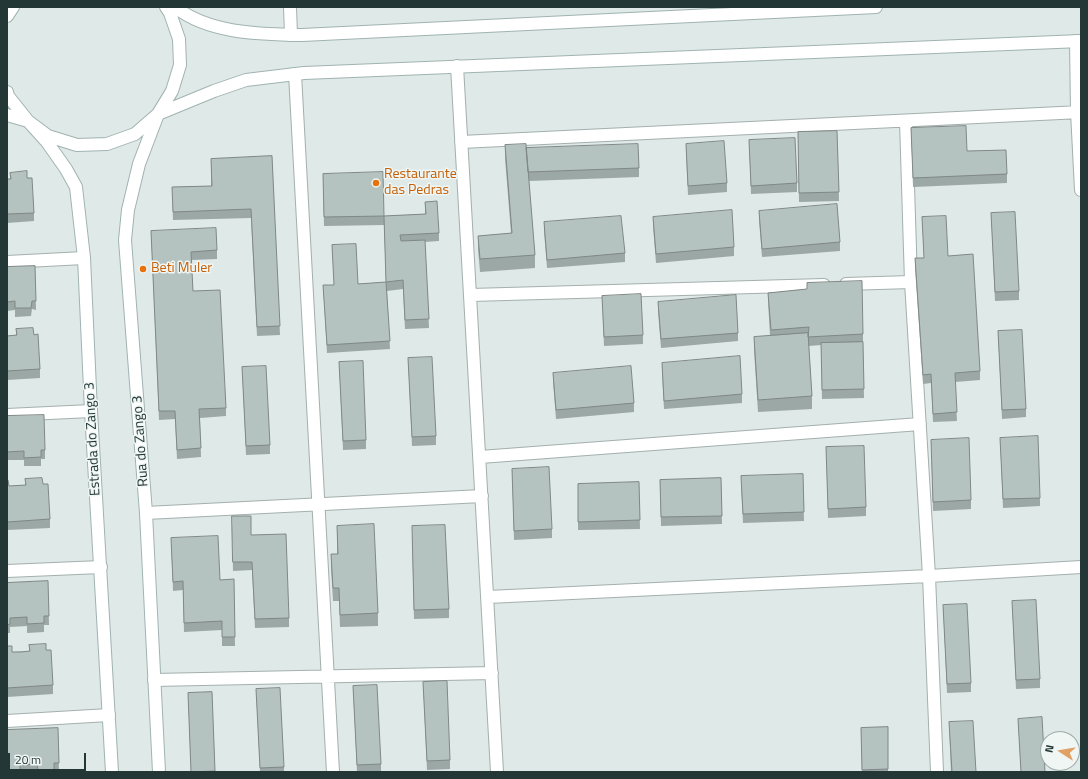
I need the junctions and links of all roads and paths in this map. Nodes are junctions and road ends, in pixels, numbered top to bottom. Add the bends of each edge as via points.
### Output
1 (13, 7) edge
2 (166, 7) edge
3 (175, 7) edge
4 (290, 7) edge
5 (876, 7) edge
6 (7, 16) edge
7 (291, 35) junction
8 (1079, 41) edge
9 (457, 66) junction
10 (295, 74) junction
11 (7, 92) edge
12 (1079, 112) edge
13 (158, 114) junction
14 (7, 115) edge
15 (28, 121) junction
16 (906, 121) junction
17 (461, 142) junction
18 (1081, 190) edge
19 (84, 258) junction
20 (7, 262) edge
21 (911, 282) junction
22 (471, 295) junction
23 (91, 411) junction
24 (7, 415) edge
25 (920, 424) junction
26 (480, 457) junction
27 (482, 496) junction
28 (319, 504) junction
29 (146, 513) junction
30 (101, 567) junction
31 (1081, 567) edge
32 (7, 571) edge
33 (928, 576) junction
34 (488, 597) junction
35 (492, 673) junction
36 (328, 676) junction
37 (154, 680) junction
38 (109, 715) junction
39 (7, 721) edge
40 (112, 772) edge
41 (159, 772) edge
42 (333, 772) edge
43 (497, 772) edge
44 (937, 772) edge

1 - 6 street
2 - 13 street via 179,39 180,65 172,91
3 - 7 street via 182,13 215,27
4 - 7 street
5 - 7 street
8 - 9 street
8 - 12 street
9 - 10 street
9 - 17 street
10 - 13 street via 246,80
10 - 28 street
11 - 15 street
12 - 16 street
12 - 18 street
13 - 15 street via 135,134 107,144 77,145 48,136
13 - 29 street, Rua do Zango 3 via 139,164 128,210 125,240
14 - 15 street
15 - 19 street, Estrada do Zango 3 via 47,142 76,188
16 - 17 street
16 - 21 street
17 - 22 street
19 - 20 street
19 - 23 street, Estrada do Zango 3
21 - 22 street
21 - 25 street
22 - 26 street
23 - 24 street
23 - 30 street, Estrada do Zango 3
25 - 26 street
25 - 33 street
26 - 27 street
27 - 28 street
27 - 34 street
28 - 29 street
28 - 36 street
29 - 37 street, Rua do Zango 3
30 - 32 street
30 - 38 street, Estrada do Zango 3
31 - 33 street
33 - 34 street
33 - 44 street
34 - 35 street
35 - 36 street
35 - 43 street
36 - 37 street
36 - 42 street
37 - 41 street, Rua do Zango 3
38 - 39 street
38 - 40 street, Estrada do Zango 3

